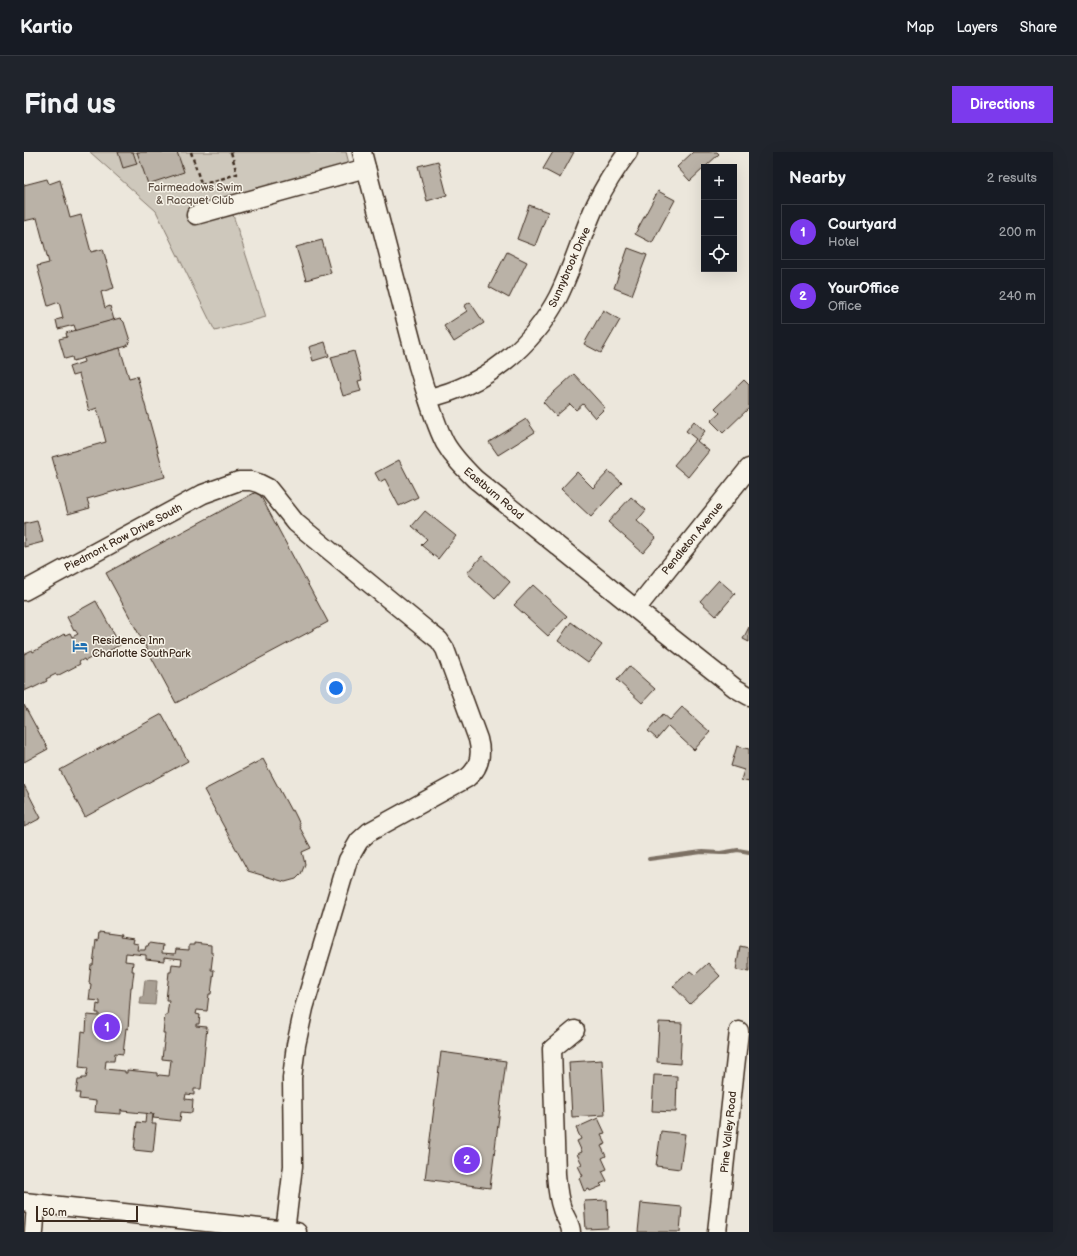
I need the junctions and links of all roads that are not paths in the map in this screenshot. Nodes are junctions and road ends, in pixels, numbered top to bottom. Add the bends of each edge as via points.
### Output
1 (628, 152) edge
2 (364, 160) edge
3 (196, 215) dead end
4 (428, 398) junction
5 (749, 468) edge
6 (24, 591) edge
7 (636, 609) junction
8 (749, 696) edge
9 (575, 1030) dead end
10 (739, 1032) dead end
11 (30, 1203) edge
12 (34, 1232) edge
13 (289, 1232) edge
14 (571, 1232) edge
15 (717, 1232) edge

1 - 4 street, Sunnybrook Drive via 611,175 596,203 559,295 531,337 491,372 464,386
2 - 3 street
2 - 4 street, Eastburn Road
4 - 7 street, Eastburn Road via 446,444 459,463 475,479
5 - 7 street, Pendleton Avenue
6 - 13 street, Piedmont Row Drive South via 197,498 223,486 244,480 251,481 264,486 296,522 439,640 447,654 476,729 480,746 479,763 471,775 369,832 359,841 348,860 304,1008 296,1045 292,1078 293,1166
7 - 8 street, Eastburn Road via 735,688
9 - 14 street via 552,1049 558,1195
10 - 15 street, Pine Valley Road
11 - 12 street
11 - 13 street

